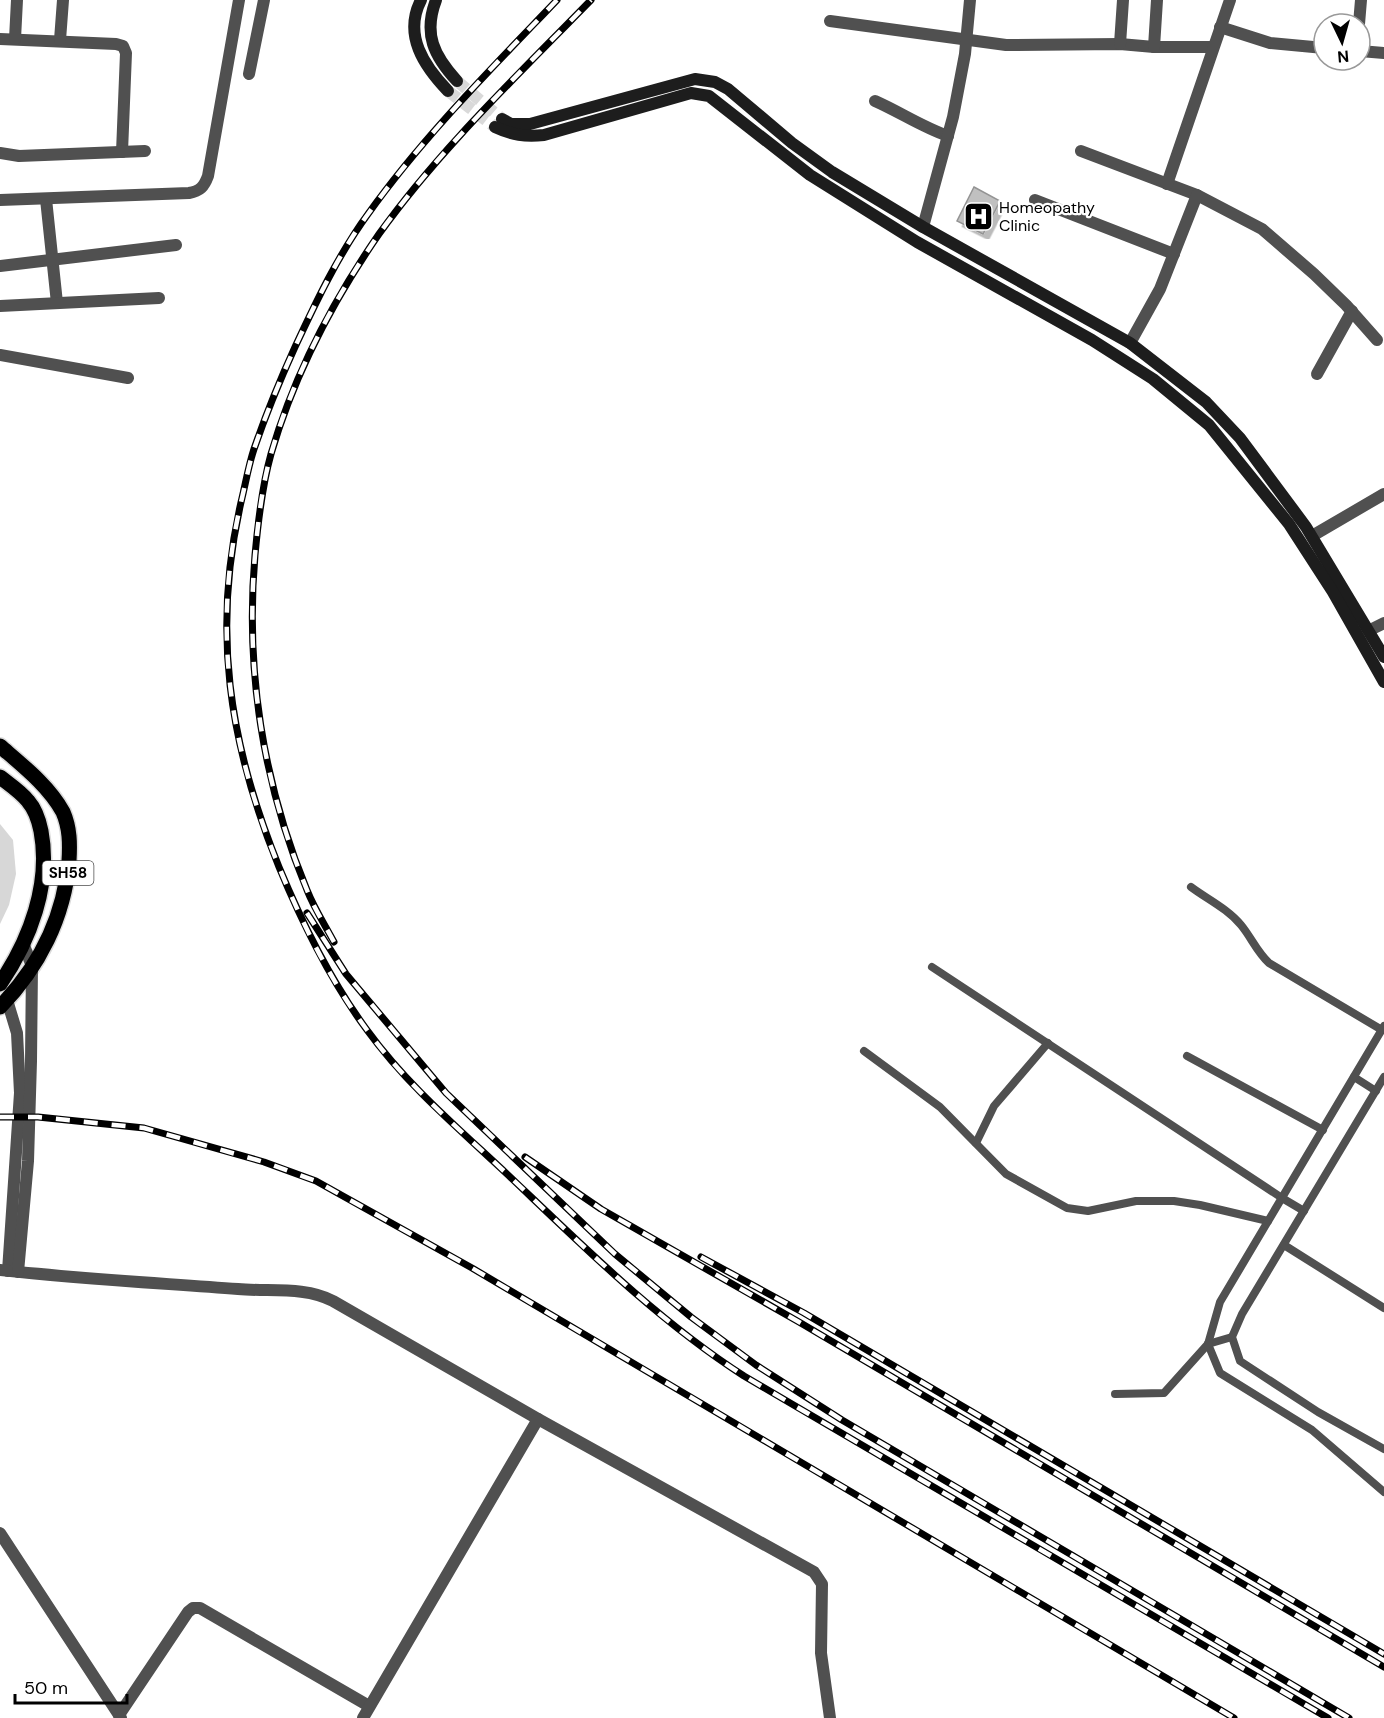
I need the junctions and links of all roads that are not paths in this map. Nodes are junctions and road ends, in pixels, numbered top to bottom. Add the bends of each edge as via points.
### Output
1 (17, 0) edge
2 (63, 0) edge
3 (239, 0) edge
4 (264, 0) edge
5 (421, 0) edge
6 (436, 0) edge
7 (970, 0) edge
8 (1123, 0) edge
9 (1157, 0) edge
10 (1230, 0) edge
11 (830, 21) dead end
12 (1220, 27) junction
13 (0, 39) edge
14 (15, 39) junction
15 (60, 40) junction
16 (966, 40) junction
17 (1120, 44) junction
18 (1154, 47) junction
19 (1213, 47) junction
20 (1312, 47) edge
21 (249, 74) dead end
22 (457, 81) tunnel mouth
23 (448, 91) tunnel mouth
24 (875, 101) dead end
25 (948, 136) junction
26 (145, 151) dead end
27 (1081, 151) dead end
28 (122, 152) junction
29 (0, 153) edge
30 (1167, 184) junction
31 (1197, 195) junction
32 (46, 199) junction
33 (0, 200) edge
34 (1035, 200) dead end
35 (923, 227) junction
36 (176, 245) dead end
37 (1174, 254) junction
38 (52, 259) junction
39 (0, 266) edge
40 (159, 298) dead end
41 (57, 303) junction
42 (0, 306) edge
43 (1352, 311) junction
44 (1377, 340) dead end
45 (1130, 343) junction
46 (0, 356) edge
47 (1317, 374) dead end
48 (128, 378) dead end
49 (1384, 494) edge
50 (1312, 536) junction
51 (1384, 623) edge
52 (1370, 630) junction
53 (1384, 657) edge
54 (1384, 682) edge
55 (0, 746) edge
56 (0, 777) edge
57 (1191, 887) dead end
58 (23, 943) junction
59 (32, 966) junction
60 (932, 967) dead end
61 (0, 984) edge
62 (3, 1003) edge
63 (1383, 1028) edge
64 (1048, 1043) junction
65 (864, 1052) dead end
66 (1187, 1056) dead end
67 (1354, 1077) junction
68 (1384, 1077) edge
69 (1376, 1091) junction
70 (1323, 1130) junction
71 (976, 1143) junction
72 (1282, 1198) junction
73 (1304, 1211) junction
74 (1268, 1221) junction
75 (1284, 1245) junction
76 (9, 1271) edge
77 (1384, 1308) edge
78 (1232, 1337) junction
79 (1208, 1344) junction
80 (1116, 1394) dead end
81 (538, 1419) junction
82 (1384, 1449) edge
83 (1384, 1492) edge
84 (0, 1533) edge
85 (369, 1706) junction
86 (120, 1716) edge
87 (363, 1718) edge
88 (830, 1718) edge

1 - 14 street
2 - 15 street
3 - 32 street via 205,185 189,194
4 - 21 street
5 - 23 main road via 414,21 418,48 430,72
6 - 22 main road via 429,24 431,39 435,53
7 - 16 street
8 - 17 street
9 - 18 street
10 - 12 street
11 - 16 street
12 - 19 street
12 - 20 street via 1270,43
13 - 14 street
14 - 15 street
15 - 28 street via 123,46 126,53
16 - 17 street via 1020,46
16 - 25 street
17 - 18 street
18 - 19 street
19 - 30 street
24 - 25 street
25 - 35 street
26 - 28 street
27 - 30 street
28 - 29 street via 19,156
30 - 31 street
31 - 37 street
31 - 43 street via 1262,229
32 - 33 street
32 - 38 street
34 - 37 street
35 - 45 main road
35 - 54 main road via 832,172 715,82 686,81 530,124 498,123 510,134 544,135 691,93 710,96 810,175 917,242 1092,339 1153,379 1209,425 1289,524
36 - 38 street
37 - 45 street
38 - 39 street
38 - 41 street
40 - 41 street
41 - 42 street
43 - 44 street
43 - 47 street
45 - 50 main road via 1206,402 1240,438
46 - 48 street
49 - 50 street
50 - 52 main road
51 - 52 street
52 - 53 main road
55 - 59 main road, SH58 via 56,801 68,829 70,844 63,900 58,919
56 - 58 main road, SH58 via 29,801 44,845 44,872
57 - 63 lane via 1234,917 1269,963
58 - 59 street
58 - 61 main road, SH58
59 - 62 main road, SH58
59 - 76 street via 30,1102
60 - 64 lane
62 - 76 street via 17,1033 20,1093
63 - 67 lane
64 - 71 lane via 994,1106
64 - 72 lane
65 - 71 lane via 940,1107
66 - 70 lane
67 - 69 lane
67 - 70 lane
68 - 69 lane
69 - 73 lane
70 - 72 lane
71 - 74 lane via 1006,1174 1068,1208 1088,1211 1136,1201 1174,1201
72 - 73 lane
72 - 74 lane
73 - 75 lane
74 - 79 lane via 1220,1302
75 - 77 lane
75 - 78 lane
76 - 81 street via 314,1293
78 - 79 lane
78 - 82 lane via 1240,1361
79 - 80 lane via 1164,1393
79 - 83 lane via 1220,1373 1312,1430
81 - 85 street
81 - 88 street via 814,1572 822,1584 822,1664
84 - 86 street
85 - 86 street via 200,1608 193,1608
85 - 87 street

